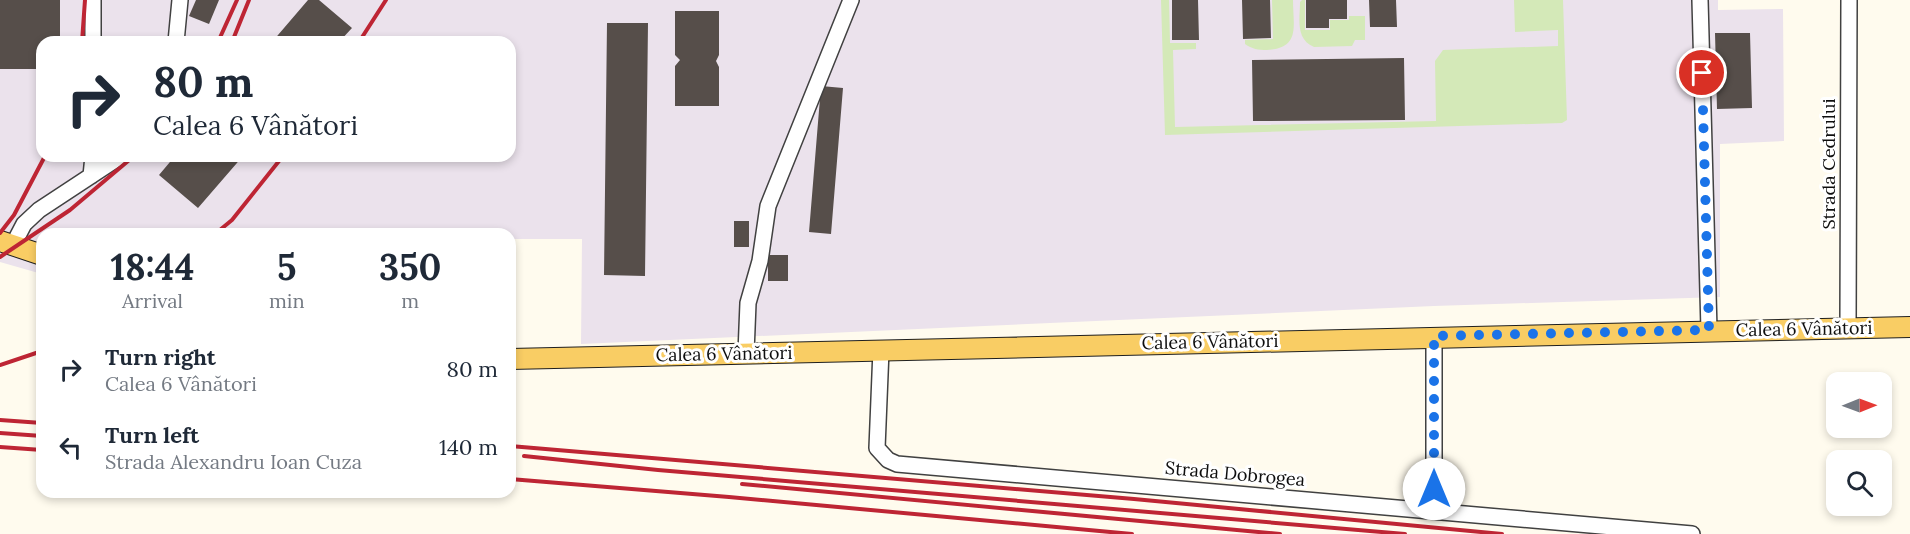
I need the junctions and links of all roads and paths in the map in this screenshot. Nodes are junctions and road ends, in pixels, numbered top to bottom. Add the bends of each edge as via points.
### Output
1 (93, 0) edge
2 (180, 0) edge
3 (851, 0) edge
4 (1700, 0) edge
5 (1849, 0) edge
6 (93, 36) edge
7 (177, 36) edge
8 (93, 162) edge
9 (112, 162) edge
10 (92, 176) junction
11 (6, 243) edge
12 (36, 253) edge
13 (1910, 327) edge
14 (1848, 328) junction
15 (1709, 330) junction
16 (1434, 336) junction
17 (880, 350) junction
18 (746, 353) junction
19 (516, 359) edge
20 (1434, 511) junction
21 (1692, 534) edge

1 - 6 street
2 - 7 street
3 - 18 street via 768,206 760,261 748,303
4 - 15 street
5 - 14 street, Strada Cedrului
8 - 10 street
9 - 10 street
10 - 11 street via 29,218
11 - 12 main road
13 - 14 main road, Calea 6 Vânători
14 - 15 main road, Calea 6 Vânători
15 - 16 main road, Calea 6 Vânători
16 - 17 main road, Calea 6 Vânători
16 - 20 street
17 - 18 main road, Calea 6 Vânători
17 - 20 street, Strada Dobrogea via 877,448 897,464
18 - 19 main road, Calea 6 Vânători
20 - 21 street, Strada Dobrogea

